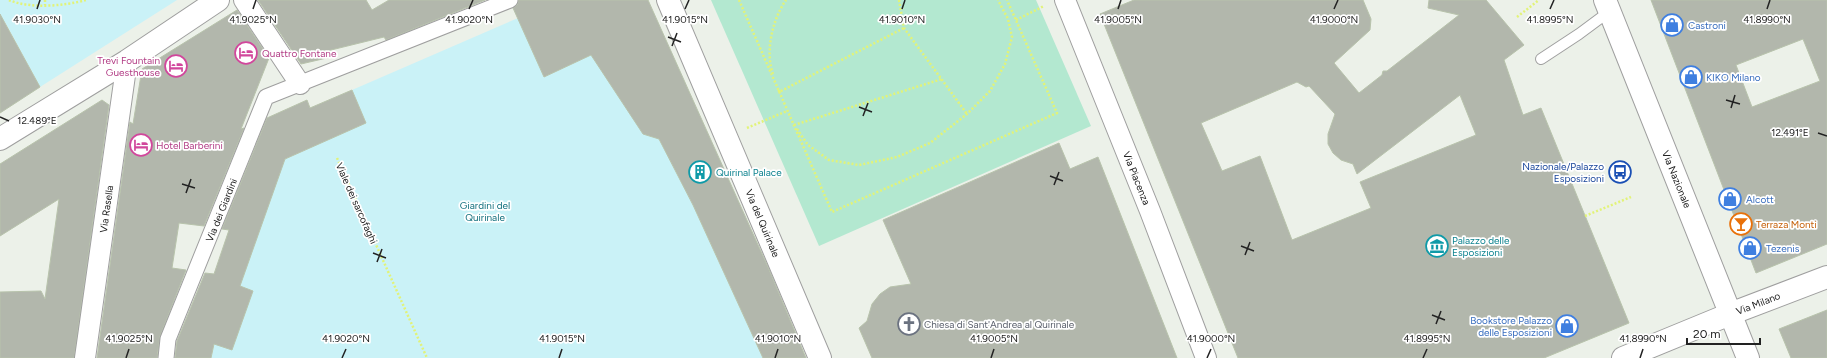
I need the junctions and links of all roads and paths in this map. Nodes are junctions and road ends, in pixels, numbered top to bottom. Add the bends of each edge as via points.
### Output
1 (9, 0) edge
2 (45, 0) edge
3 (86, 0) edge
4 (218, 0) edge
5 (244, 0) edge
6 (510, 0) edge
7 (668, 0) edge
8 (739, 0) edge
9 (786, 0) edge
10 (899, 0) edge
11 (998, 0) edge
12 (1007, 0) edge
13 (1065, 0) edge
14 (1539, 0) edge
15 (46, 5) junction
16 (1044, 6) dead end
17 (1608, 6) edge
18 (1517, 16) dead end
19 (1016, 20) junction
20 (904, 28) junction
21 (1541, 59) dead end
22 (127, 61) junction
23 (942, 79) junction
24 (300, 84) junction
25 (779, 92) junction
26 (787, 111) junction
27 (967, 114) junction
28 (794, 125) junction
29 (741, 131) dead end
30 (0, 139) edge
31 (337, 158) dead end
32 (1631, 197) dead end
33 (1585, 216) dead end
34 (1827, 277) edge
35 (1730, 314) junction
36 (85, 358) edge
37 (166, 358) edge
38 (427, 358) edge
39 (820, 358) edge
40 (1206, 358) edge
41 (1623, 358) edge
42 (1748, 358) edge

1 - 15 path via 15,3
2 - 15 path
3 - 15 path via 72,4
4 - 22 street
5 - 24 street
6 - 24 street, Via dei Giardini
7 - 39 street, Via del Quirinale
8 - 25 path
9 - 25 path via 774,26 770,50 772,70
10 - 20 path
11 - 27 path via 1008,19 1012,37 1005,64 990,91
12 - 19 path
13 - 40 street, Via Piacenza
14 - 18 path
16 - 19 path
17 - 21 lane via 1579,34
17 - 35 street, Via Nazionale
19 - 28 path via 1057,113 832,212
20 - 23 path
20 - 25 path
22 - 30 street
22 - 36 street, Via Rasella
23 - 27 path
23 - 28 path
24 - 37 street, Via dei Giardini via 266,97 168,339
25 - 26 path
26 - 28 path
26 - 29 path
27 - 28 path via 930,143 897,157 859,165 828,160 808,145
31 - 38 path, Viale dei sarcofaghi
32 - 33 path
34 - 35 street, Via Milano
35 - 41 street, Via Milano
35 - 42 street, Via Nazionale

